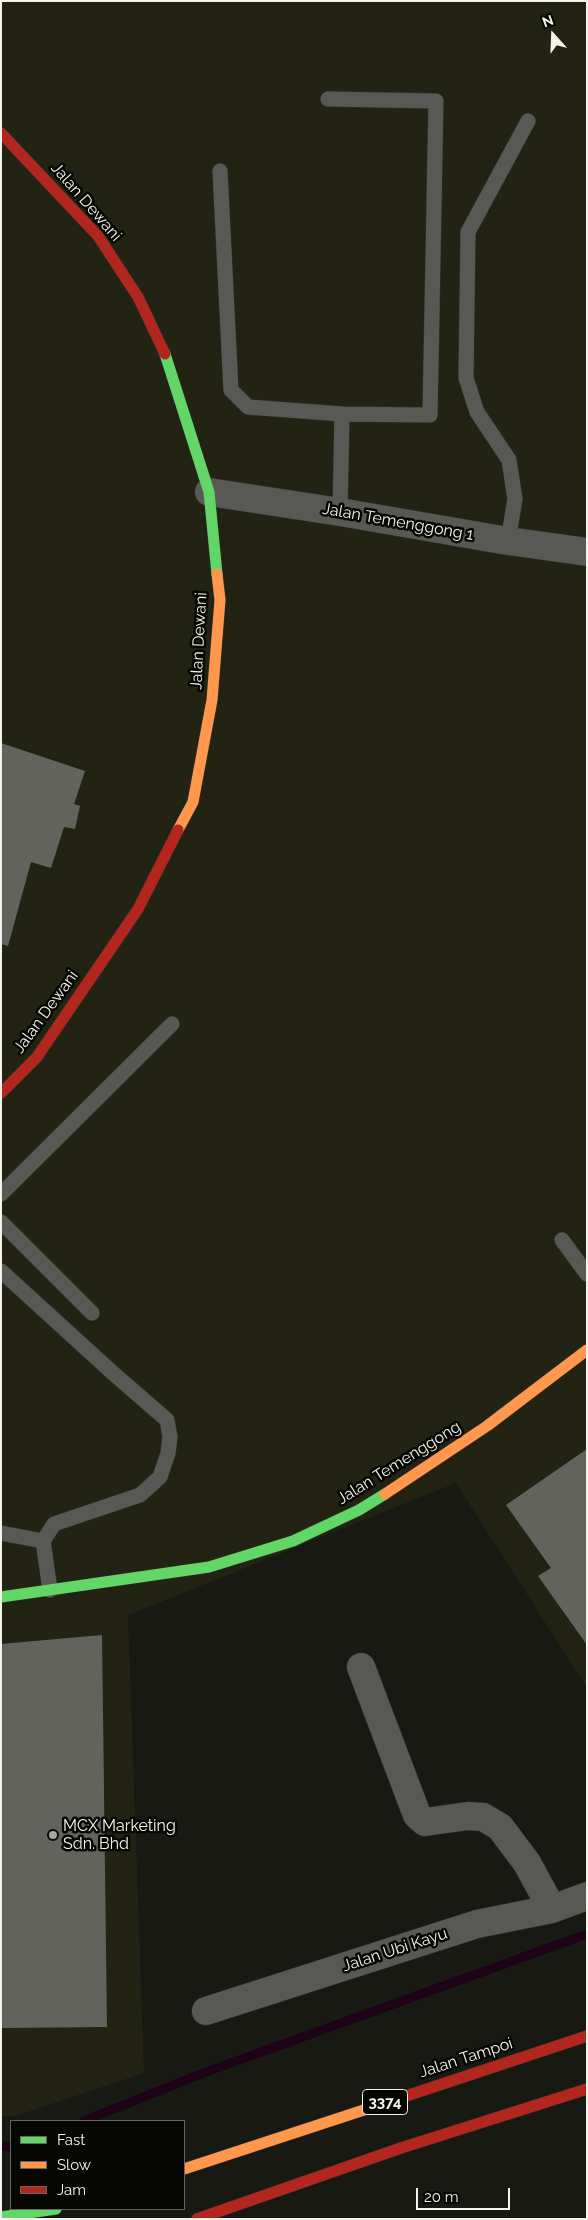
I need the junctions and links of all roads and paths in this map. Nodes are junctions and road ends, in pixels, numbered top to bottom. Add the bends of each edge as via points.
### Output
1 (328, 99) dead end
2 (528, 121) dead end
3 (1, 133) edge
4 (220, 170) dead end
5 (342, 414) junction
6 (209, 492) junction
7 (340, 512) junction
8 (508, 541) junction
9 (587, 552) edge
10 (172, 1024) dead end
11 (1, 1093) edge
12 (1, 1194) edge
13 (1, 1222) edge
14 (562, 1240) dead end
15 (1, 1272) edge
16 (587, 1274) edge
17 (92, 1313) dead end
18 (587, 1350) edge
19 (1, 1533) edge
20 (43, 1540) junction
21 (50, 1590) junction
22 (1, 1597) edge
23 (361, 1667) dead end
24 (587, 1896) edge
25 (552, 1909) junction
26 (206, 2010) dead end
27 (587, 2036) edge
28 (587, 2089) edge
29 (185, 2169) edge
30 (49, 2213) edge
31 (1, 2217) edge
32 (197, 2219) edge

1 - 5 lane via 436,100 430,415
2 - 8 lane via 468,232 466,378 477,412 509,460 515,499
3 - 6 street, Jalan Dewani via 98,236 138,298 170,366
4 - 5 lane via 231,390 248,407
5 - 7 lane
6 - 7 street, Jalan Temenggong 1
6 - 11 street, Jalan Dewani via 220,600 212,700 193,802 138,909 37,1057
7 - 8 street, Jalan Temenggong 1
8 - 9 street, Jalan Temenggong 1
10 - 12 lane
13 - 17 lane
14 - 16 lane
15 - 20 lane via 167,1420 170,1437 160,1477 140,1495 54,1524
18 - 21 street, Jalan Temenggong via 428,1467 359,1510 293,1541 210,1568
19 - 20 lane
20 - 21 lane
21 - 22 street, Jalan Temenggong
23 - 25 street via 417,1814 425,1822 483,1817 500,1827 527,1863
24 - 25 street, Jalan Ubi Kayu
25 - 26 street, Jalan Ubi Kayu via 477,1924
27 - 29 street, Jalan Tampoi / 3374
28 - 32 street via 401,2148
30 - 31 street

